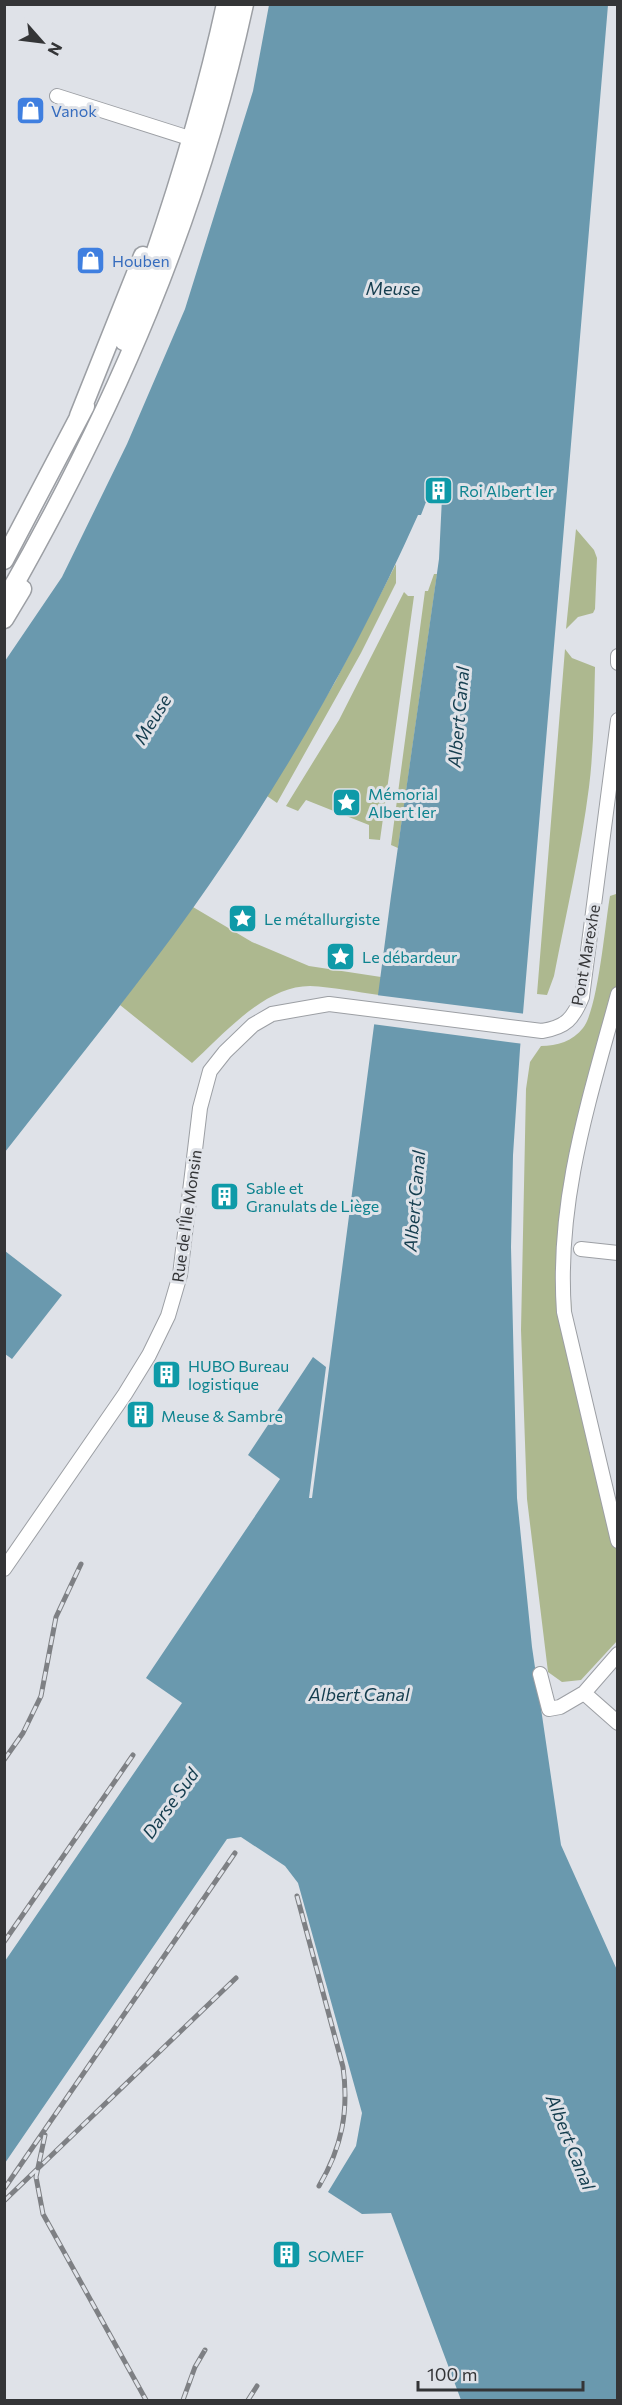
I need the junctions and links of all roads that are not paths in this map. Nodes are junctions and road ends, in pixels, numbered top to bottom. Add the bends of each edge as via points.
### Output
1 (216, 4) edge
2 (226, 4) edge
3 (244, 4) edge
4 (57, 96) dead end
5 (183, 136) junction
6 (159, 244) junction
7 (149, 313) junction
8 (80, 416) junction
9 (4, 560) edge
10 (5, 592) edge
11 (4, 619) edge
12 (618, 720) edge
13 (618, 994) edge
14 (369, 1009) joint
15 (581, 1249) dead end
16 (618, 1253) edge
17 (618, 1541) edge
18 (4, 1569) edge
19 (618, 1654) edge
20 (540, 1674) dead end
21 (584, 1693) junction
22 (618, 1723) edge

1 - 5 main road
2 - 6 main road via 201,108
3 - 7 main road via 196,185
4 - 5 street
5 - 8 main road via 139,265
6 - 8 main road via 99,382
6 - 10 main road via 93,415
7 - 10 main road via 74,475
7 - 11 main road via 128,378 100,442
8 - 9 main road
12 - 14 street, Pont Marexhe via 582,998 569,1023 538,1031
13 - 17 street via 574,1161 563,1229 561,1274 564,1312
14 - 18 street, Rue de l'Île Monsin via 329,1004 272,1014 253,1025 210,1071 200,1108 180,1275 168,1316 125,1394
15 - 16 street
19 - 21 street
20 - 21 street via 549,1709
21 - 22 street

